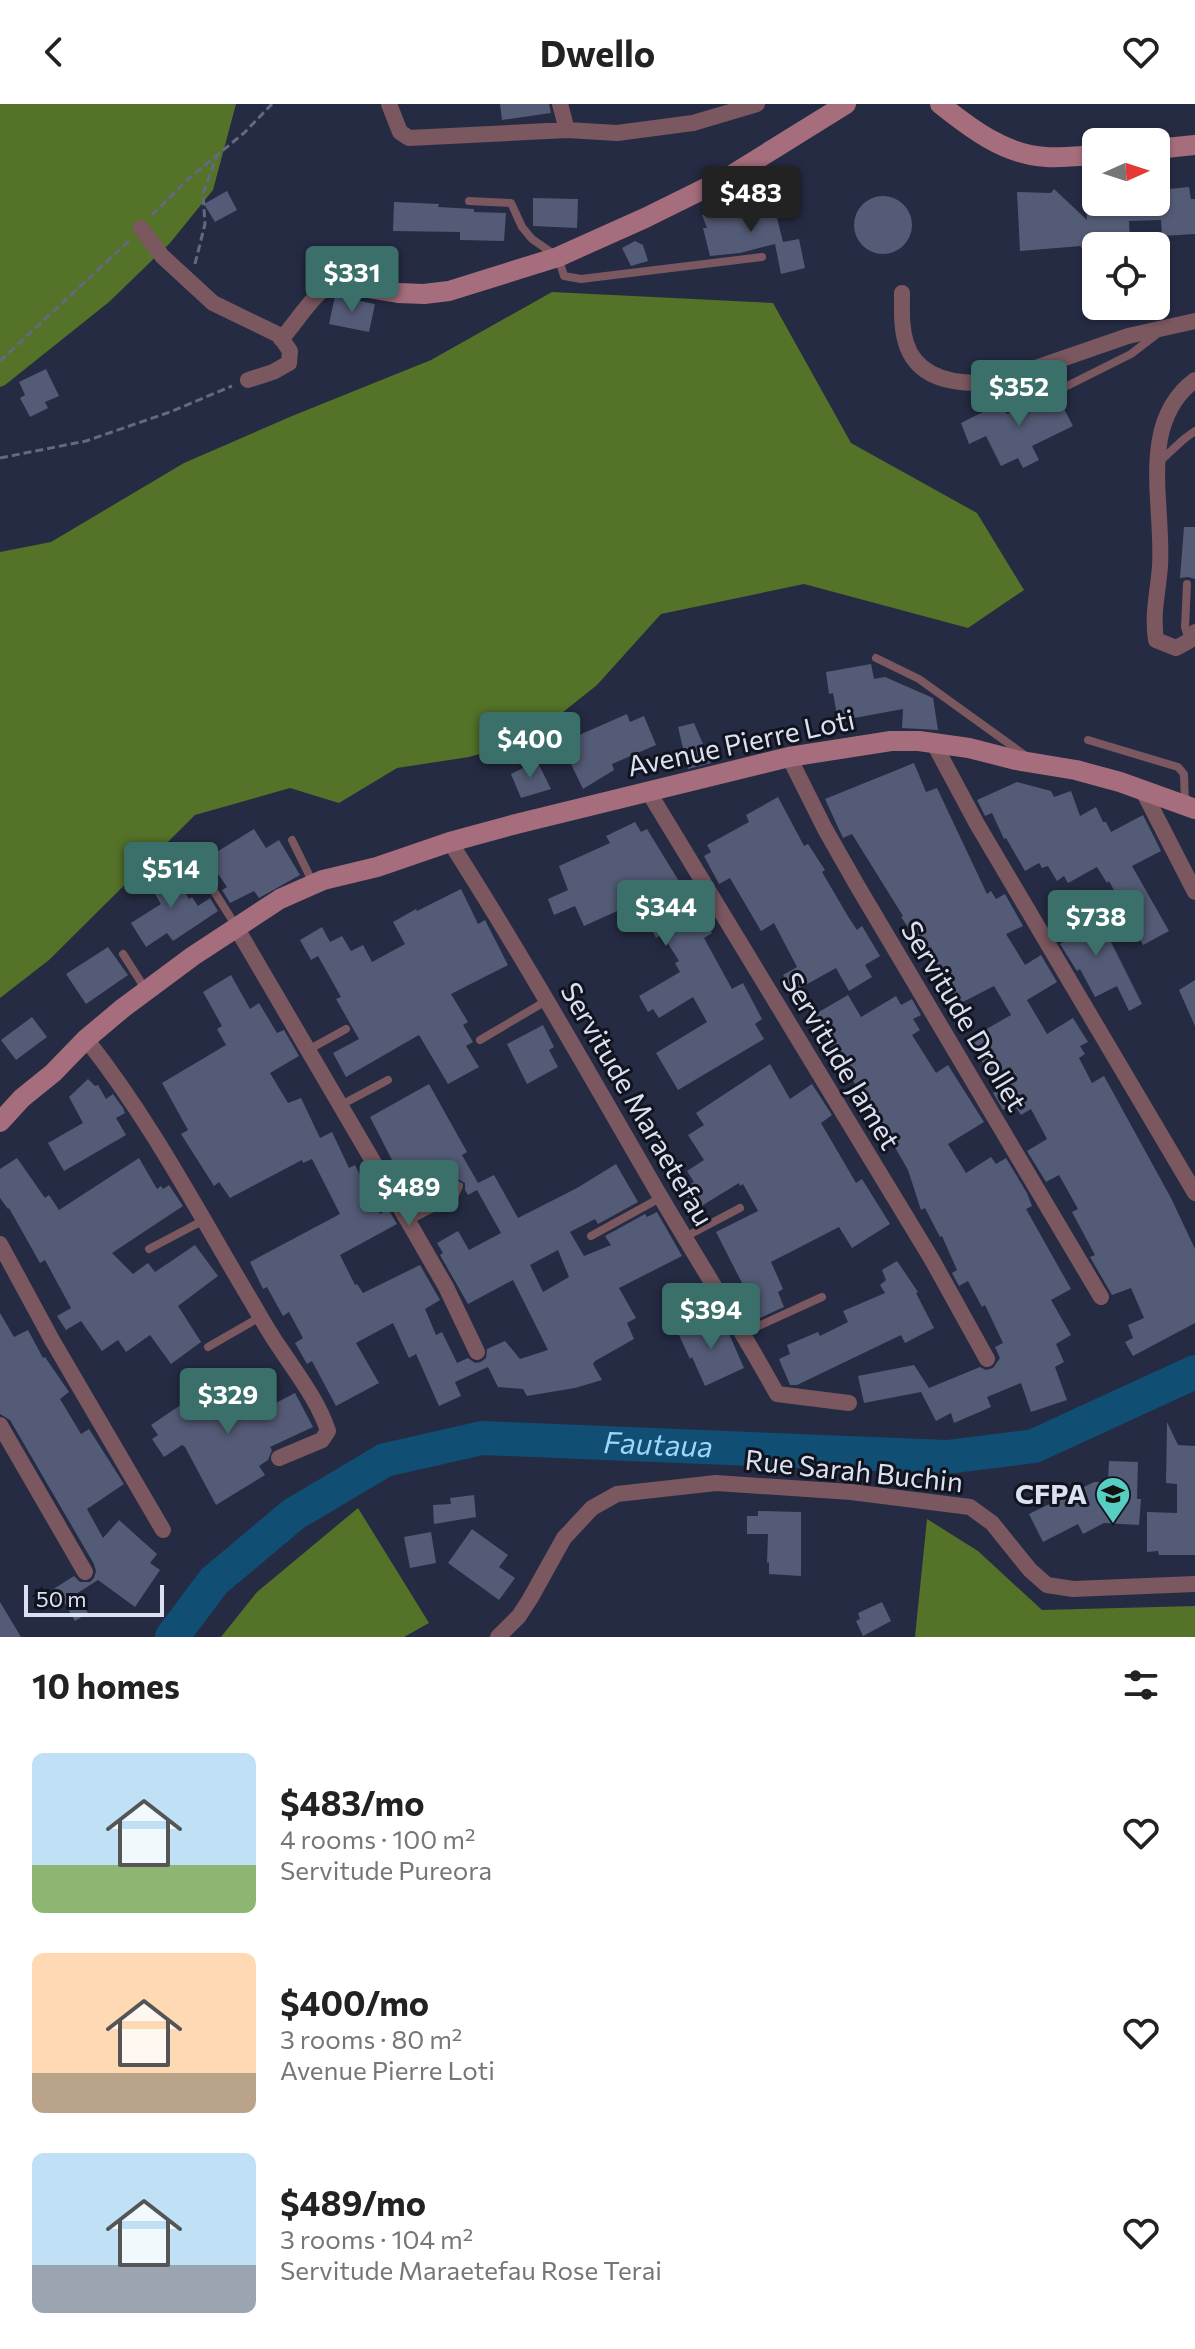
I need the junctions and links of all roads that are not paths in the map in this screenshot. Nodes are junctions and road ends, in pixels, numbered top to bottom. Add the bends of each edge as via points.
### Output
1 (389, 104) edge
2 (560, 104) edge
3 (757, 104) edge
4 (846, 104) edge
5 (940, 104) edge
6 (567, 130) junction
7 (1195, 145) edge
8 (1170, 148) edge
9 (1082, 156) edge
10 (469, 201) dead end
11 (141, 228) dead end
12 (558, 257) junction
13 (762, 257) dead end
14 (338, 283) joint
15 (902, 293) dead end
16 (1195, 321) edge
17 (1165, 329) junction
18 (281, 339) junction
19 (248, 380) road end
20 (1195, 380) edge
21 (1061, 389) dead end
22 (1195, 431) edge
23 (1158, 464) junction
24 (1187, 584) dead end
25 (1192, 636) edge
26 (876, 658) dead end
27 (1088, 740) dead end
28 (933, 742) junction
29 (789, 757) junction
30 (1035, 763) junction
31 (1142, 789) junction
32 (648, 791) junction
33 (1190, 807) edge
34 (292, 840) dead end
35 (450, 842) junction
36 (205, 877) dead end
37 (313, 884) junction
38 (1195, 892) edge
39 (236, 927) junction
40 (123, 954) dead end
41 (146, 990) junction
42 (547, 1001) junction
43 (346, 1029) dead end
44 (86, 1039) junction
45 (480, 1040) dead end
46 (308, 1050) junction
47 (388, 1080) dead end
48 (22, 1098) junction
49 (340, 1105) junction
50 (0, 1106) edge
51 (0, 1122) edge
52 (459, 1186) dead end
53 (1195, 1193) edge
54 (661, 1197) junction
55 (740, 1208) dead end
56 (204, 1220) junction
57 (408, 1221) junction
58 (591, 1236) dead end
59 (685, 1237) junction
60 (0, 1244) edge
61 (149, 1249) dead end
62 (822, 1297) dead end
63 (1101, 1297) dead end
64 (261, 1316) junction
65 (743, 1333) junction
66 (208, 1347) dead end
67 (477, 1352) dead end
68 (987, 1359) dead end
69 (849, 1403) dead end
70 (0, 1425) edge
71 (279, 1458) dead end
72 (163, 1530) dead end
73 (85, 1572) dead end
74 (1195, 1584) edge
75 (498, 1637) edge

1 - 6 street via 400,132 409,138
2 - 6 street
3 - 6 street via 659,128 617,133
4 - 12 main road via 730,176
5 - 9 main road via 994,143 1043,157
7 - 8 main road
10 - 12 lane via 511,203 532,239
11 - 18 street via 162,256 213,303
12 - 13 lane via 564,276 581,279
12 - 14 main road via 449,291 398,293
14 - 18 street via 322,290
15 - 17 street via 911,353 931,375 956,381 995,382 1113,340
16 - 17 street
17 - 21 lane via 1131,354
18 - 19 street via 290,351 289,363
20 - 23 street via 1173,402 1159,440
22 - 23 lane
23 - 25 street via 1156,640 1176,648
24 - 25 lane via 1185,627
26 - 30 lane via 919,679
27 - 33 lane via 1178,767
28 - 29 main road, Avenue Pierre Loti via 891,741
28 - 30 main road, Avenue Pierre Loti
28 - 53 street
29 - 32 main road, Avenue Pierre Loti
29 - 63 street, Servitude Drollet via 858,887
30 - 31 main road, Avenue Pierre Loti
31 - 33 main road, Avenue Pierre Loti
31 - 38 street
32 - 35 main road, Avenue Pierre Loti
32 - 68 street, Servitude Jamet
34 - 37 lane
35 - 37 main road, Avenue Pierre Loti
35 - 42 street, Servitude Maraetefau
36 - 39 lane
37 - 39 main road, Avenue Pierre Loti
39 - 41 main road, Avenue Pierre Loti
39 - 46 street
40 - 41 lane
41 - 44 main road, Avenue Pierre Loti
42 - 45 lane
42 - 54 street, Servitude Maraetefau
43 - 46 lane
44 - 48 main road, Avenue Pierre Loti
44 - 56 street via 121,1084
46 - 49 street
47 - 49 lane
48 - 50 lane
48 - 51 main road, Avenue Pierre Loti
49 - 57 street
52 - 57 lane via 454,1197
54 - 58 lane
54 - 59 street, Servitude Maraetefau
55 - 59 lane
56 - 61 lane
56 - 64 street
57 - 67 street
59 - 65 street, Servitude Maraetefau
60 - 72 street
62 - 65 lane
64 - 66 lane
64 - 71 street via 328,1431 322,1440
65 - 69 street, Servitude Maraetefau via 777,1394
70 - 73 street
74 - 75 street, Rue Sarah Buchin via 1073,1589 1047,1585 992,1523 970,1507 716,1483 617,1494 592,1508 564,1538 519,1616

